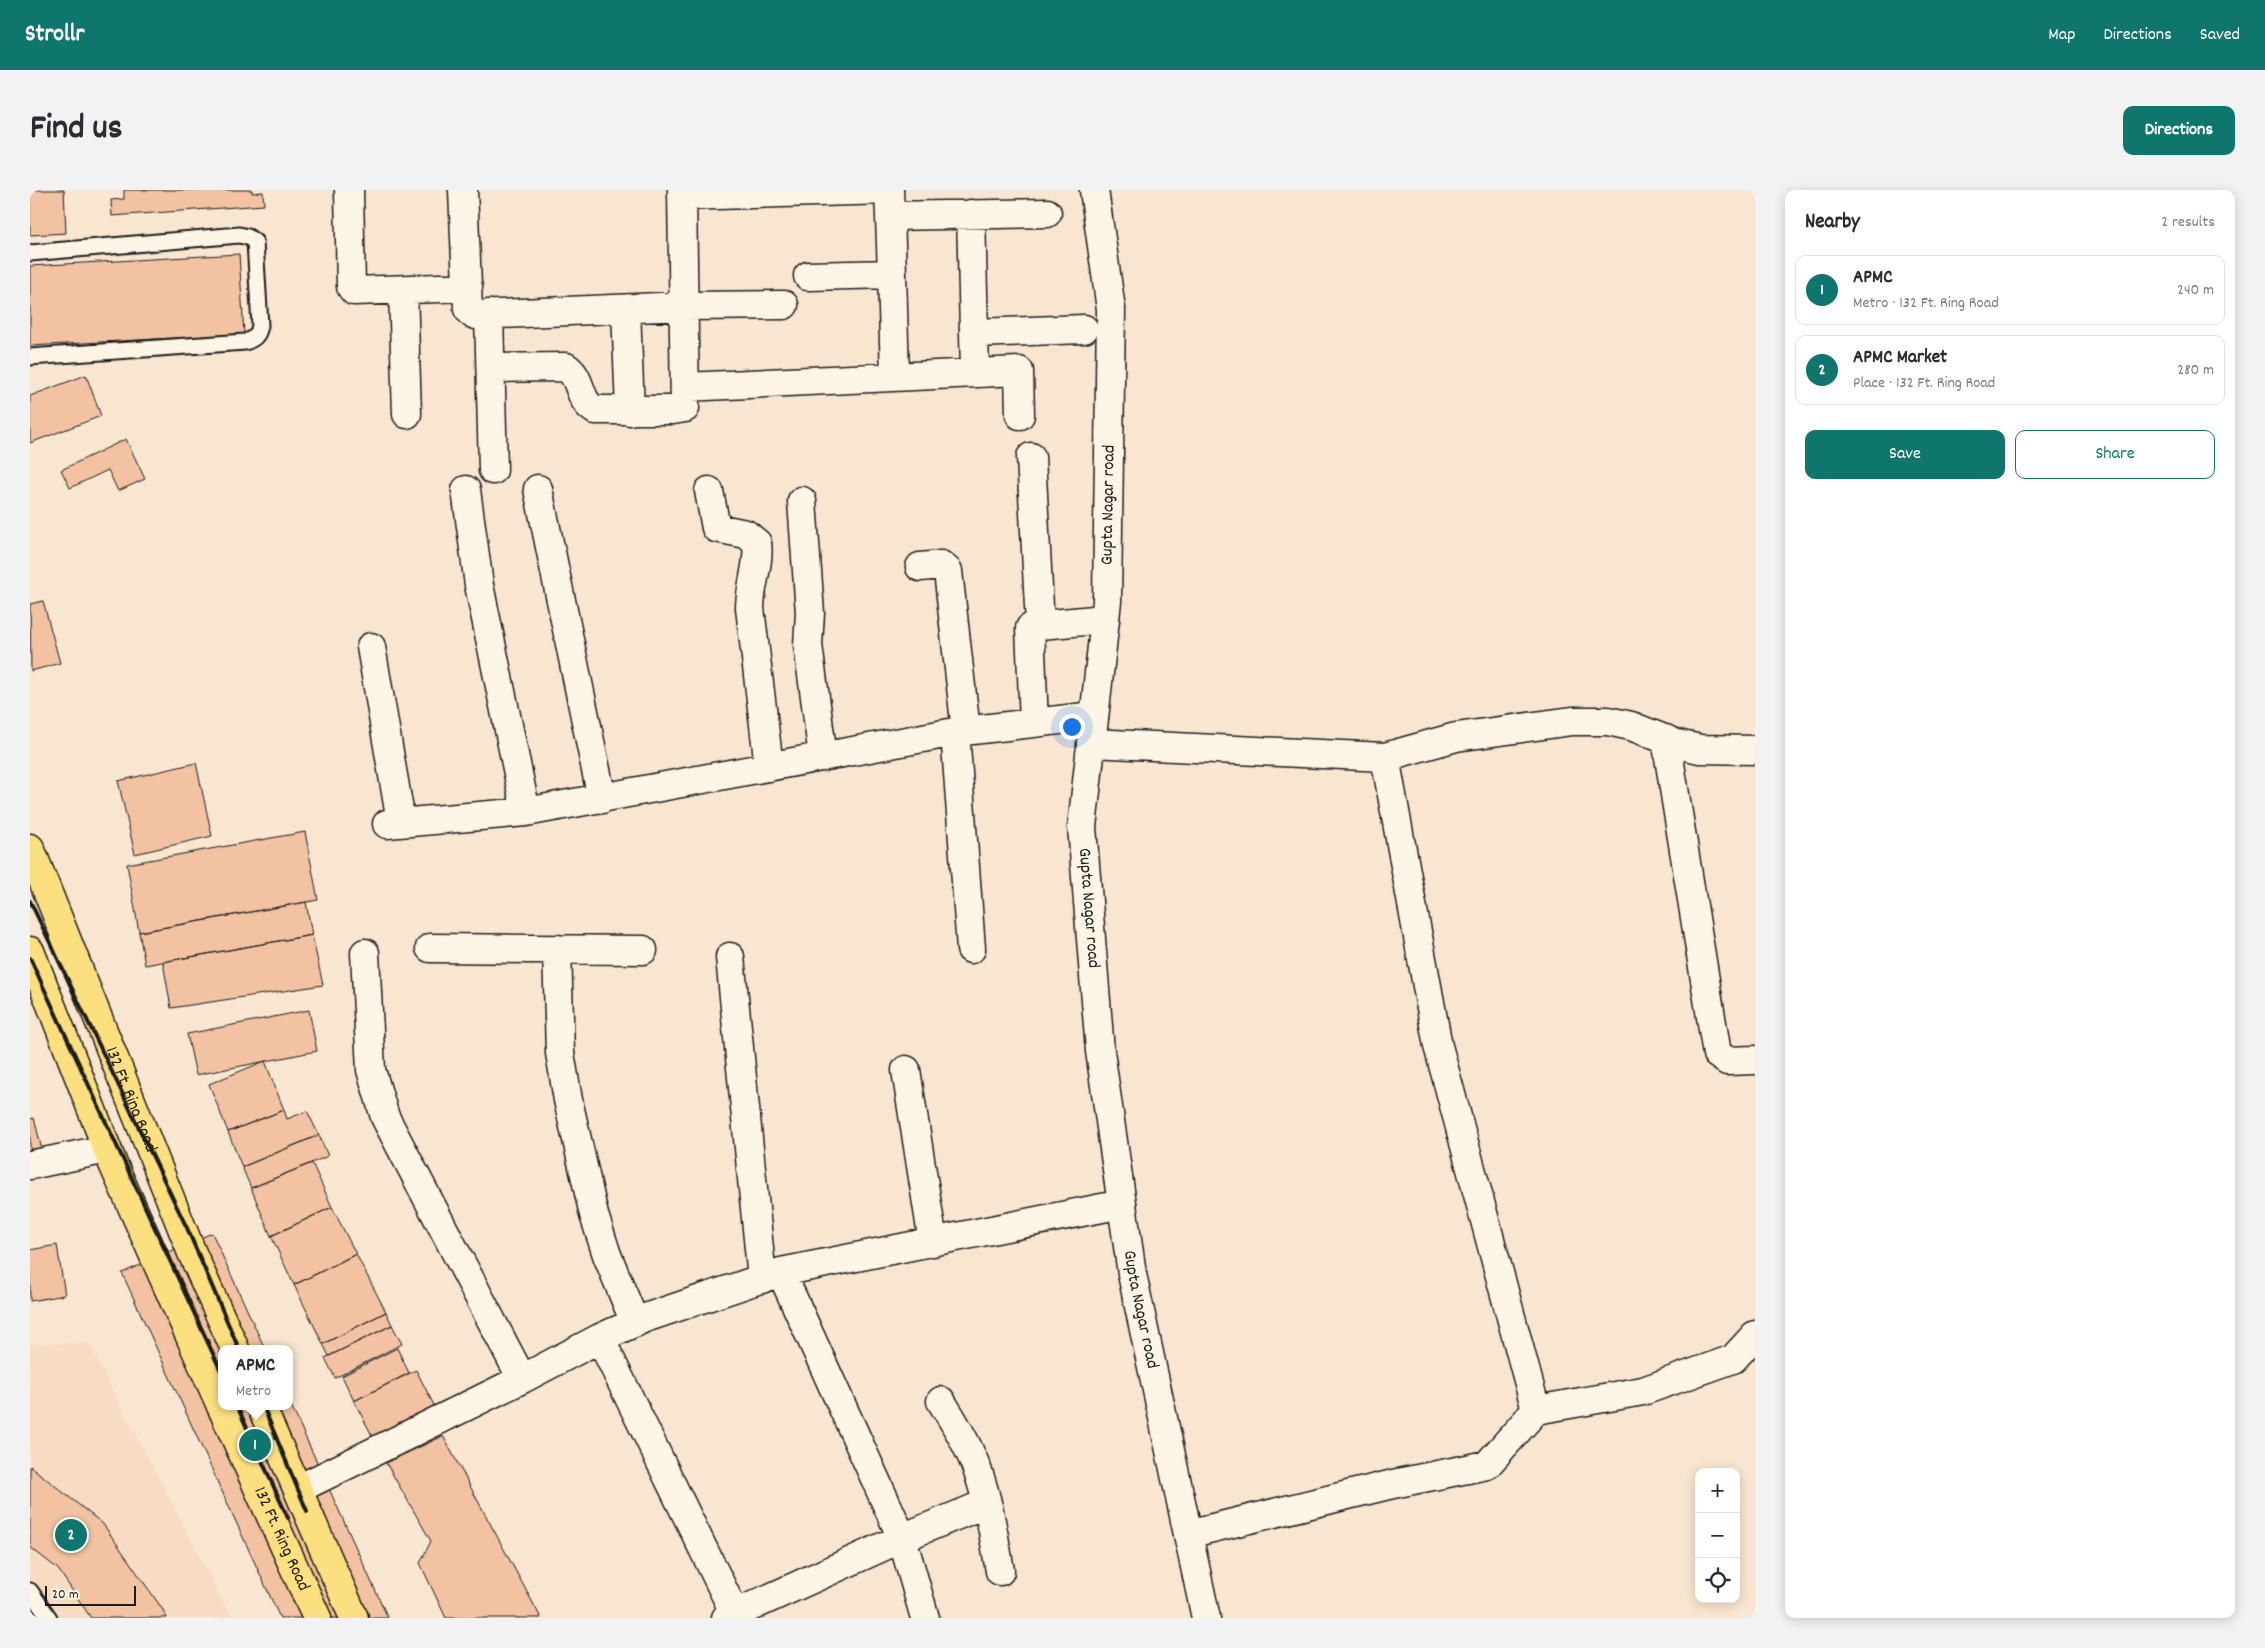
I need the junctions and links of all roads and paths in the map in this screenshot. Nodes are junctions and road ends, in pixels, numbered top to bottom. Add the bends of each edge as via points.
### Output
1 (349, 190) edge
2 (463, 190) edge
3 (1094, 190) edge
4 (800, 192) edge
5 (682, 193) edge
6 (889, 199) edge
7 (1007, 202) edge
8 (1047, 213) dead end
9 (972, 214) junction
10 (30, 253) edge
11 (892, 274) junction
12 (808, 276) dead end
13 (468, 286) junction
14 (403, 290) junction
15 (784, 305) dead end
16 (683, 306) junction
17 (626, 309) junction
18 (489, 314) junction
19 (1084, 329) dead end
20 (974, 333) junction
21 (30, 357) edge
22 (491, 368) junction
23 (975, 372) junction
24 (895, 376) junction
25 (686, 387) junction
26 (630, 411) junction
27 (406, 414) dead end
28 (1020, 414) dead end
29 (1031, 457) dead end
30 (493, 470) dead end
31 (538, 489) dead end
32 (466, 490) dead end
33 (708, 491) dead end
34 (802, 501) dead end
35 (920, 567) dead end
36 (1105, 619) junction
37 (1040, 625) junction
38 (371, 647) dead end
39 (1094, 716) junction
40 (1034, 723) junction
41 (961, 731) junction
42 (1666, 739) junction
43 (1091, 743) junction
44 (1755, 750) edge
45 (1385, 756) junction
46 (823, 757) junction
47 (769, 767) junction
48 (602, 799) junction
49 (526, 812) junction
50 (30, 848) edge
51 (430, 948) dead end
52 (557, 949) junction
53 (972, 949) dead end
54 (643, 950) dead end
55 (30, 951) edge
56 (365, 953) dead end
57 (730, 957) dead end
58 (1755, 1060) edge
59 (906, 1070) dead end
60 (107, 1149) junction
61 (30, 1165) edge
62 (1122, 1204) junction
63 (933, 1242) junction
64 (772, 1276) junction
65 (635, 1322) junction
66 (1755, 1335) edge
67 (600, 1338) junction
68 (233, 1345) edge
69 (522, 1379) junction
70 (218, 1399) edge
71 (941, 1401) dead end
72 (223, 1410) edge
73 (263, 1410) edge
74 (1536, 1410) junction
75 (298, 1489) junction
76 (987, 1503) junction
77 (1188, 1534) junction
78 (902, 1538) junction
79 (1000, 1571) dead end
80 (30, 1591) edge
81 (731, 1616) edge
82 (49, 1618) edge
83 (317, 1618) edge
84 (354, 1618) edge
85 (925, 1618) edge
86 (1206, 1618) edge

1 - 14 street via 351,287 358,292
2 - 13 street
3 - 36 street, Gupta Nagar road via 1111,309
4 - 5 street
4 - 6 street
5 - 16 street
6 - 9 street
6 - 11 street
7 - 8 street
7 - 9 street
9 - 20 street
10 - 21 lane via 248,237 255,242 260,326 253,339 245,342
11 - 12 street
11 - 24 street
13 - 14 street
13 - 18 street via 470,314
14 - 27 street
15 - 16 street
16 - 17 street
16 - 25 street
17 - 18 street
17 - 26 street
18 - 22 street
19 - 20 street
20 - 23 street
22 - 26 street via 566,367 575,375 587,406 595,410
22 - 30 street
23 - 24 street
23 - 28 street via 1019,371
24 - 25 street
25 - 26 street via 684,408 680,410
29 - 37 street
31 - 48 street
32 - 49 street via 478,585
33 - 47 street via 716,528 746,534 756,543 758,556 752,576 750,608
34 - 46 street via 810,613 808,645
35 - 41 street via 941,566 948,571
36 - 37 street
36 - 39 street, Gupta Nagar road
37 - 40 street via 1030,628
38 - 49 street via 394,823
39 - 40 street
39 - 43 street, Gupta Nagar road
40 - 41 street
41 - 46 street
41 - 53 street
42 - 44 street via 1700,749
42 - 45 street via 1608,721 1572,722 1456,737
42 - 58 street via 1717,1054 1727,1061
43 - 45 street
43 - 62 street, Gupta Nagar road via 1082,827 1100,1051
45 - 74 street via 1438,1046
46 - 47 street
47 - 48 street
48 - 49 street
50 - 68 main road, 132 Ft. Ring Road via 188,1244
51 - 52 street
52 - 54 street
52 - 65 street via 560,1053 568,1100 594,1215 607,1256
55 - 60 main road, 132 Ft. Ring Road
56 - 69 street via 371,1070 385,1117
57 - 64 street
59 - 63 street
60 - 61 street
60 - 70 main road, 132 Ft. Ring Road
62 - 63 street
62 - 77 street, Gupta Nagar road via 1132,1274
63 - 64 street
64 - 65 street
64 - 78 street
65 - 67 street
66 - 74 street via 1733,1359 1643,1391
67 - 69 street
67 - 81 street
69 - 75 street
71 - 76 street via 977,1469
72 - 83 main road, 132 Ft. Ring Road
73 - 75 main road, 132 Ft. Ring Road
74 - 77 street via 1486,1465
75 - 84 main road, 132 Ft. Ring Road
76 - 78 street
76 - 79 street
77 - 86 street, Gupta Nagar road
78 - 81 street
78 - 85 street
80 - 82 lane

